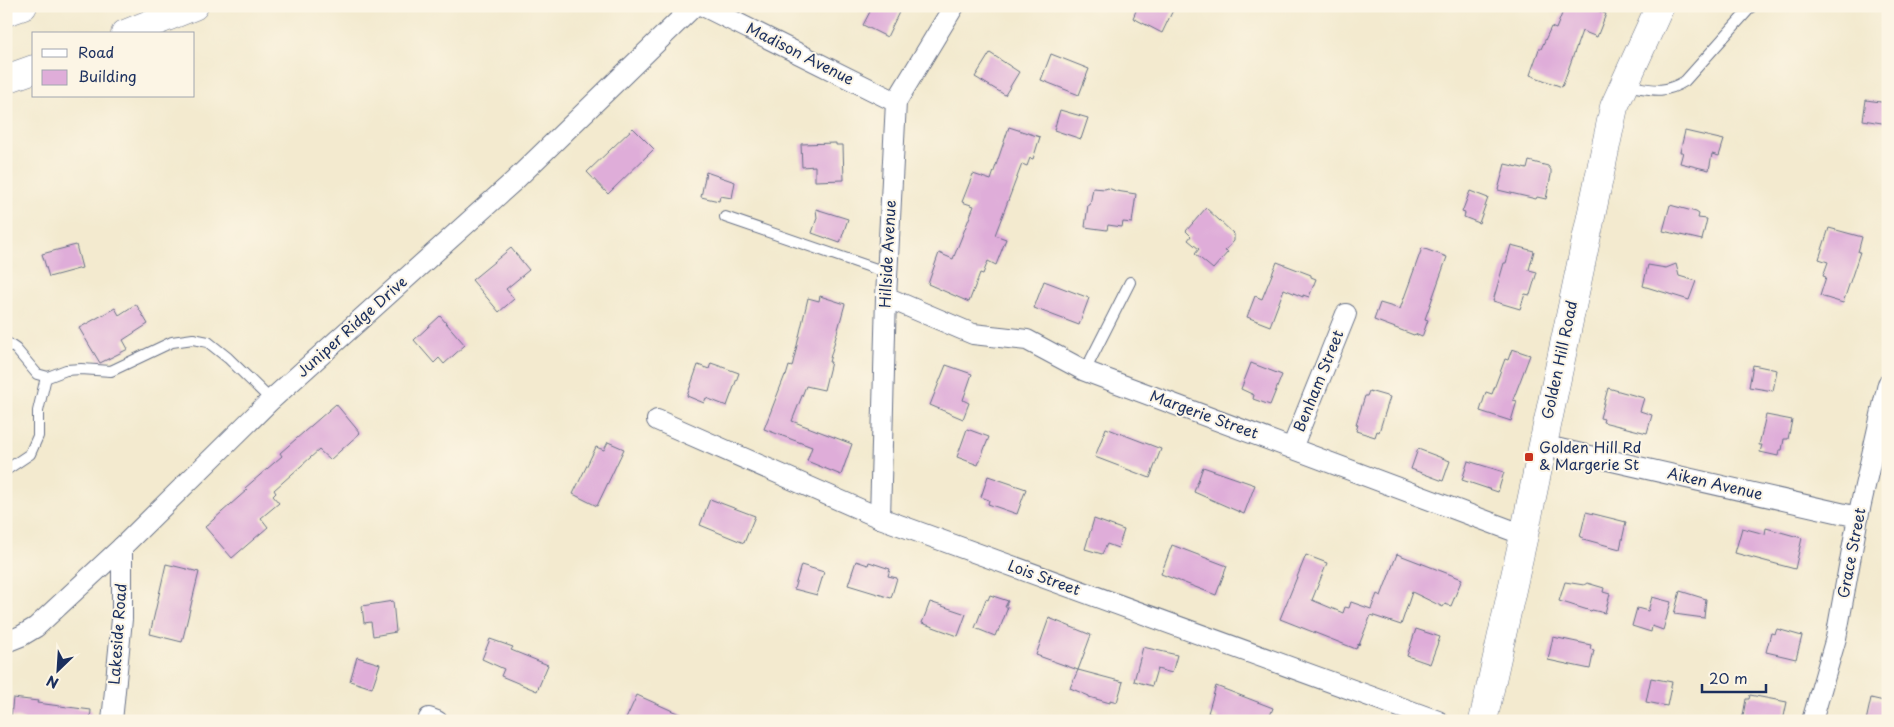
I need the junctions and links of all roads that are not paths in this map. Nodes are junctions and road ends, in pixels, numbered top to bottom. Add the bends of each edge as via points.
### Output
1 (23, 6) edge
2 (194, 6) edge
3 (694, 6) edge
4 (703, 6) edge
5 (954, 6) edge
6 (1660, 6) edge
7 (1752, 6) edge
8 (6, 12) edge
9 (130, 32) edge
10 (32, 70) edge
11 (6, 79) edge
12 (1624, 85) junction
13 (896, 102) junction
14 (725, 217) dead end
15 (888, 273) junction
16 (1130, 282) dead end
17 (886, 297) junction
18 (1346, 314) dead end
19 (6, 342) edge
20 (1085, 371) junction
21 (46, 377) junction
22 (1888, 384) edge
23 (271, 400) junction
24 (657, 420) dead end
25 (1542, 445) junction
26 (1292, 448) junction
27 (6, 470) edge
28 (1858, 517) junction
29 (880, 518) junction
30 (1524, 535) junction
31 (122, 547) junction
32 (6, 642) edge
33 (112, 721) edge
34 (1438, 721) edge
35 (1483, 721) edge
36 (1812, 721) edge

1 - 8 main road
2 - 9 main road
3 - 23 street, Juniper Ridge Drive via 514,181
4 - 13 street, Madison Avenue
5 - 13 street, Hillside Avenue
6 - 12 main road, Golden Hill Road
7 - 12 lane via 1679,85 1672,89 1654,90
10 - 11 main road
12 - 25 main road, Golden Hill Road via 1614,107
13 - 15 street, Hillside Avenue
14 - 15 lane
15 - 17 street, Hillside Avenue
16 - 20 lane
17 - 20 street, Margerie Street via 973,334 1027,340
17 - 29 street, Hillside Avenue
18 - 26 street, Benham Street
19 - 21 lane via 37,374
20 - 26 street, Margerie Street
21 - 23 lane via 66,370 111,371 172,342 193,339 208,342
21 - 27 lane via 38,411 38,436 30,454
22 - 28 street, Grace Street
23 - 31 street, Juniper Ridge Drive
24 - 29 street, Lois Street
25 - 28 street, Aiken Avenue
25 - 30 main road, Golden Hill Road
26 - 30 street, Margerie Street
28 - 36 street, Grace Street via 1836,638
29 - 34 street, Lois Street
30 - 35 main road, Golden Hill Road
31 - 32 street, Juniper Ridge Drive via 36,626
31 - 33 street, Lakeside Road via 122,620

